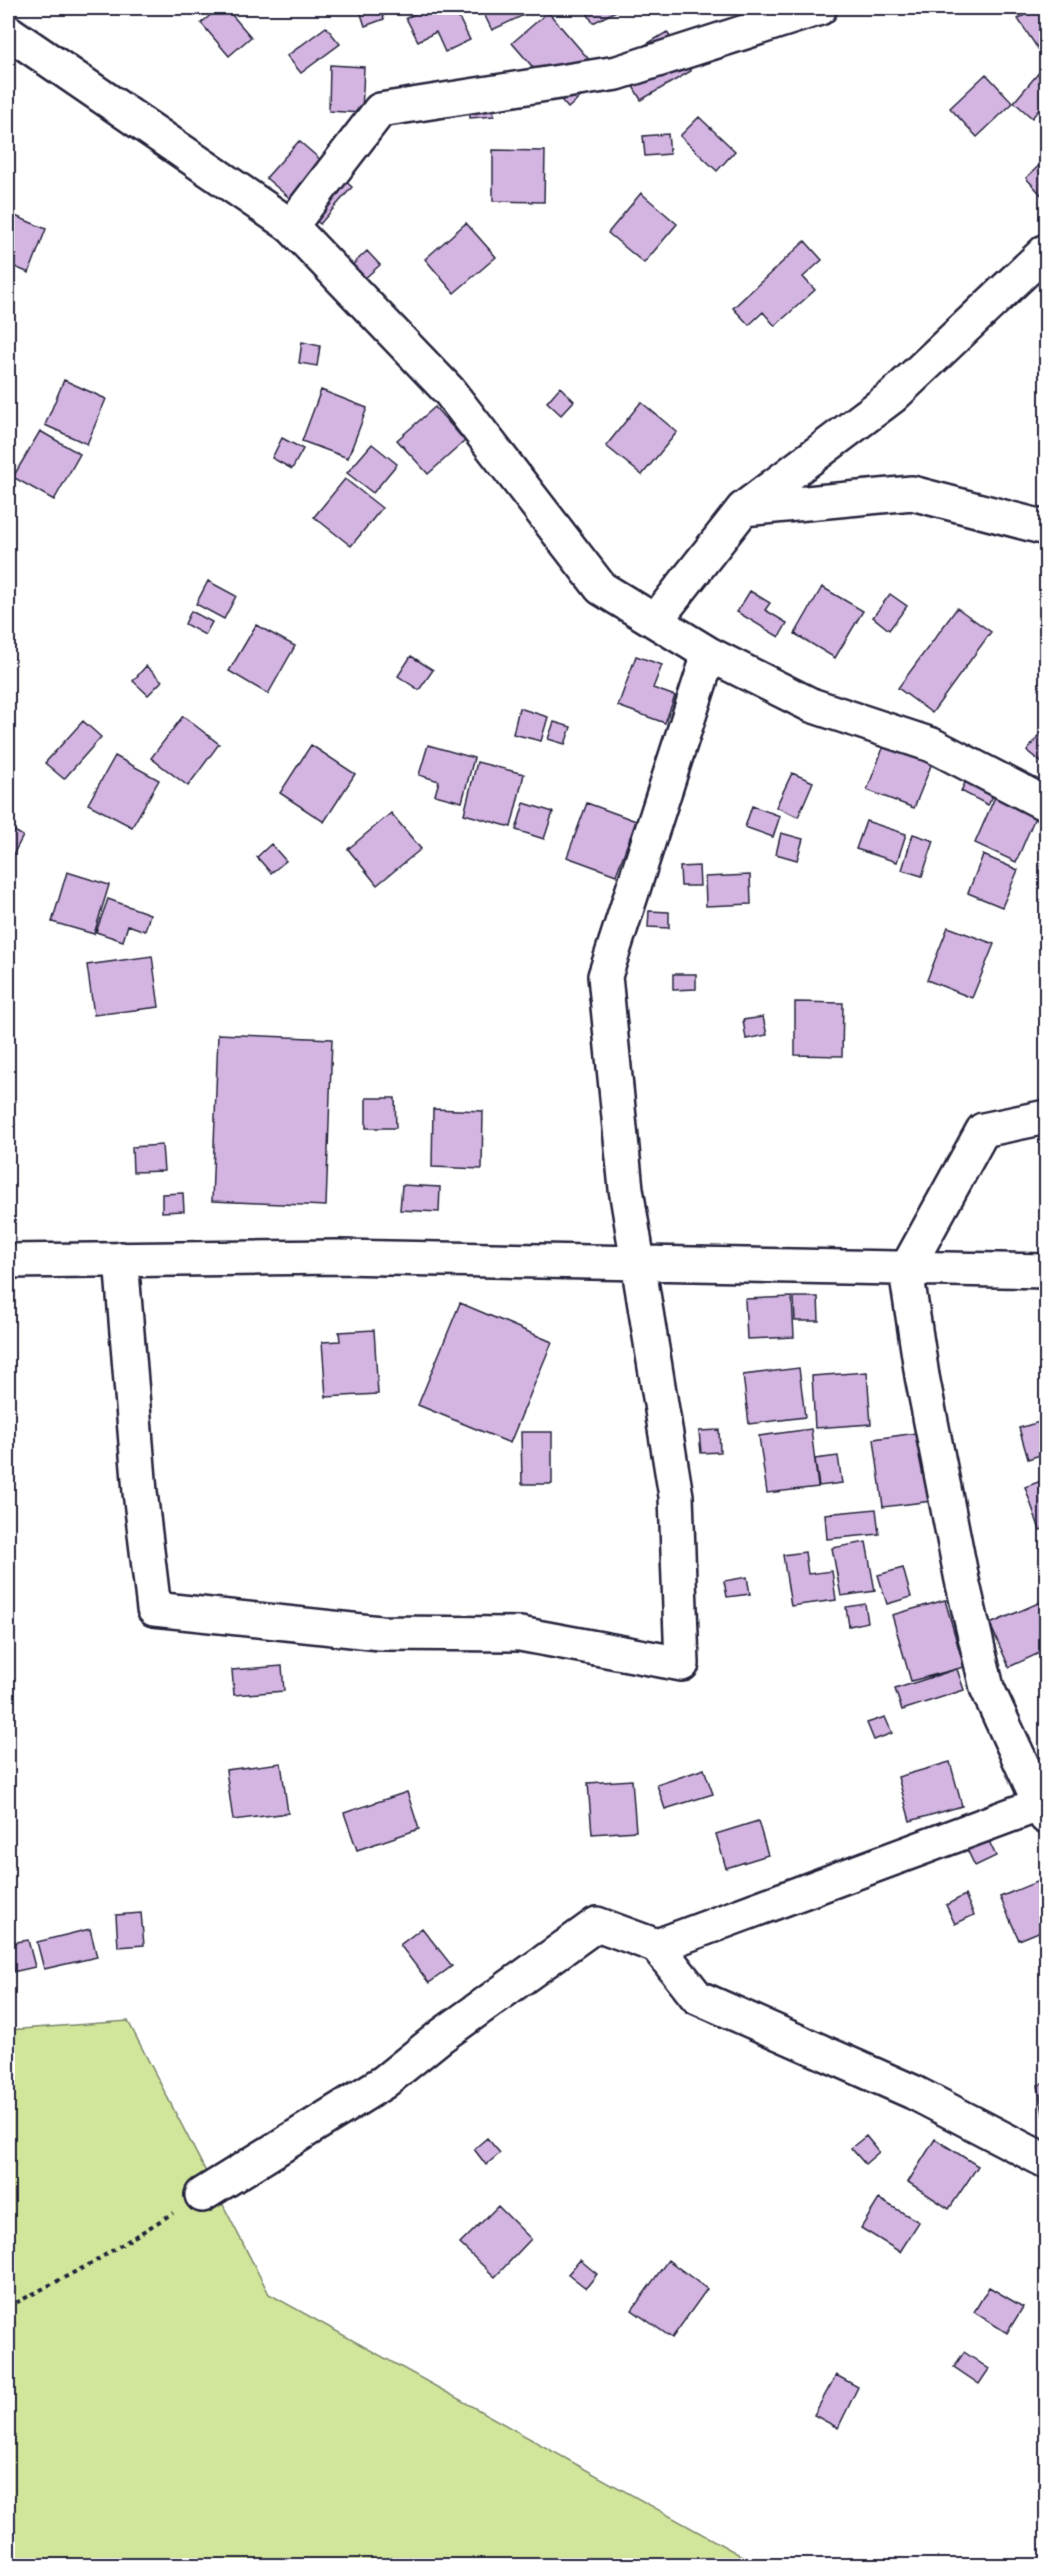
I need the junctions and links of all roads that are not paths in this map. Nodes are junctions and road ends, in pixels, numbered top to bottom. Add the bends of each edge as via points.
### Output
1 (820, 8) edge
2 (8, 32) edge
3 (291, 226) junction
4 (1047, 251) edge
5 (743, 509) junction
6 (1047, 528) edge
7 (655, 621) junction
8 (709, 654) junction
9 (1047, 804) edge
10 (1047, 1117) edge
11 (121, 1259) junction
12 (8, 1261) edge
13 (638, 1264) junction
14 (906, 1270) junction
15 (1047, 1271) edge
16 (1045, 1807) edge
17 (657, 1946) junction
18 (1047, 2161) edge
19 (202, 2195) road end

1 - 3 street via 617,73 380,110
2 - 3 street
3 - 7 street via 449,391 601,588
4 - 5 street via 893,396
5 - 6 street via 912,493
5 - 7 street
7 - 8 street
8 - 9 street via 811,705 932,745
8 - 13 street via 605,976 626,1189
10 - 14 street via 983,1130
11 - 12 street
11 - 13 street via 339,1257
11 - 13 street via 153,1609 380,1633 520,1634 682,1664 676,1497
13 - 14 street
14 - 15 street
14 - 16 street via 922,1376 987,1688
16 - 17 street
17 - 18 street via 697,1997 913,2092
17 - 19 street via 597,1924 384,2082

